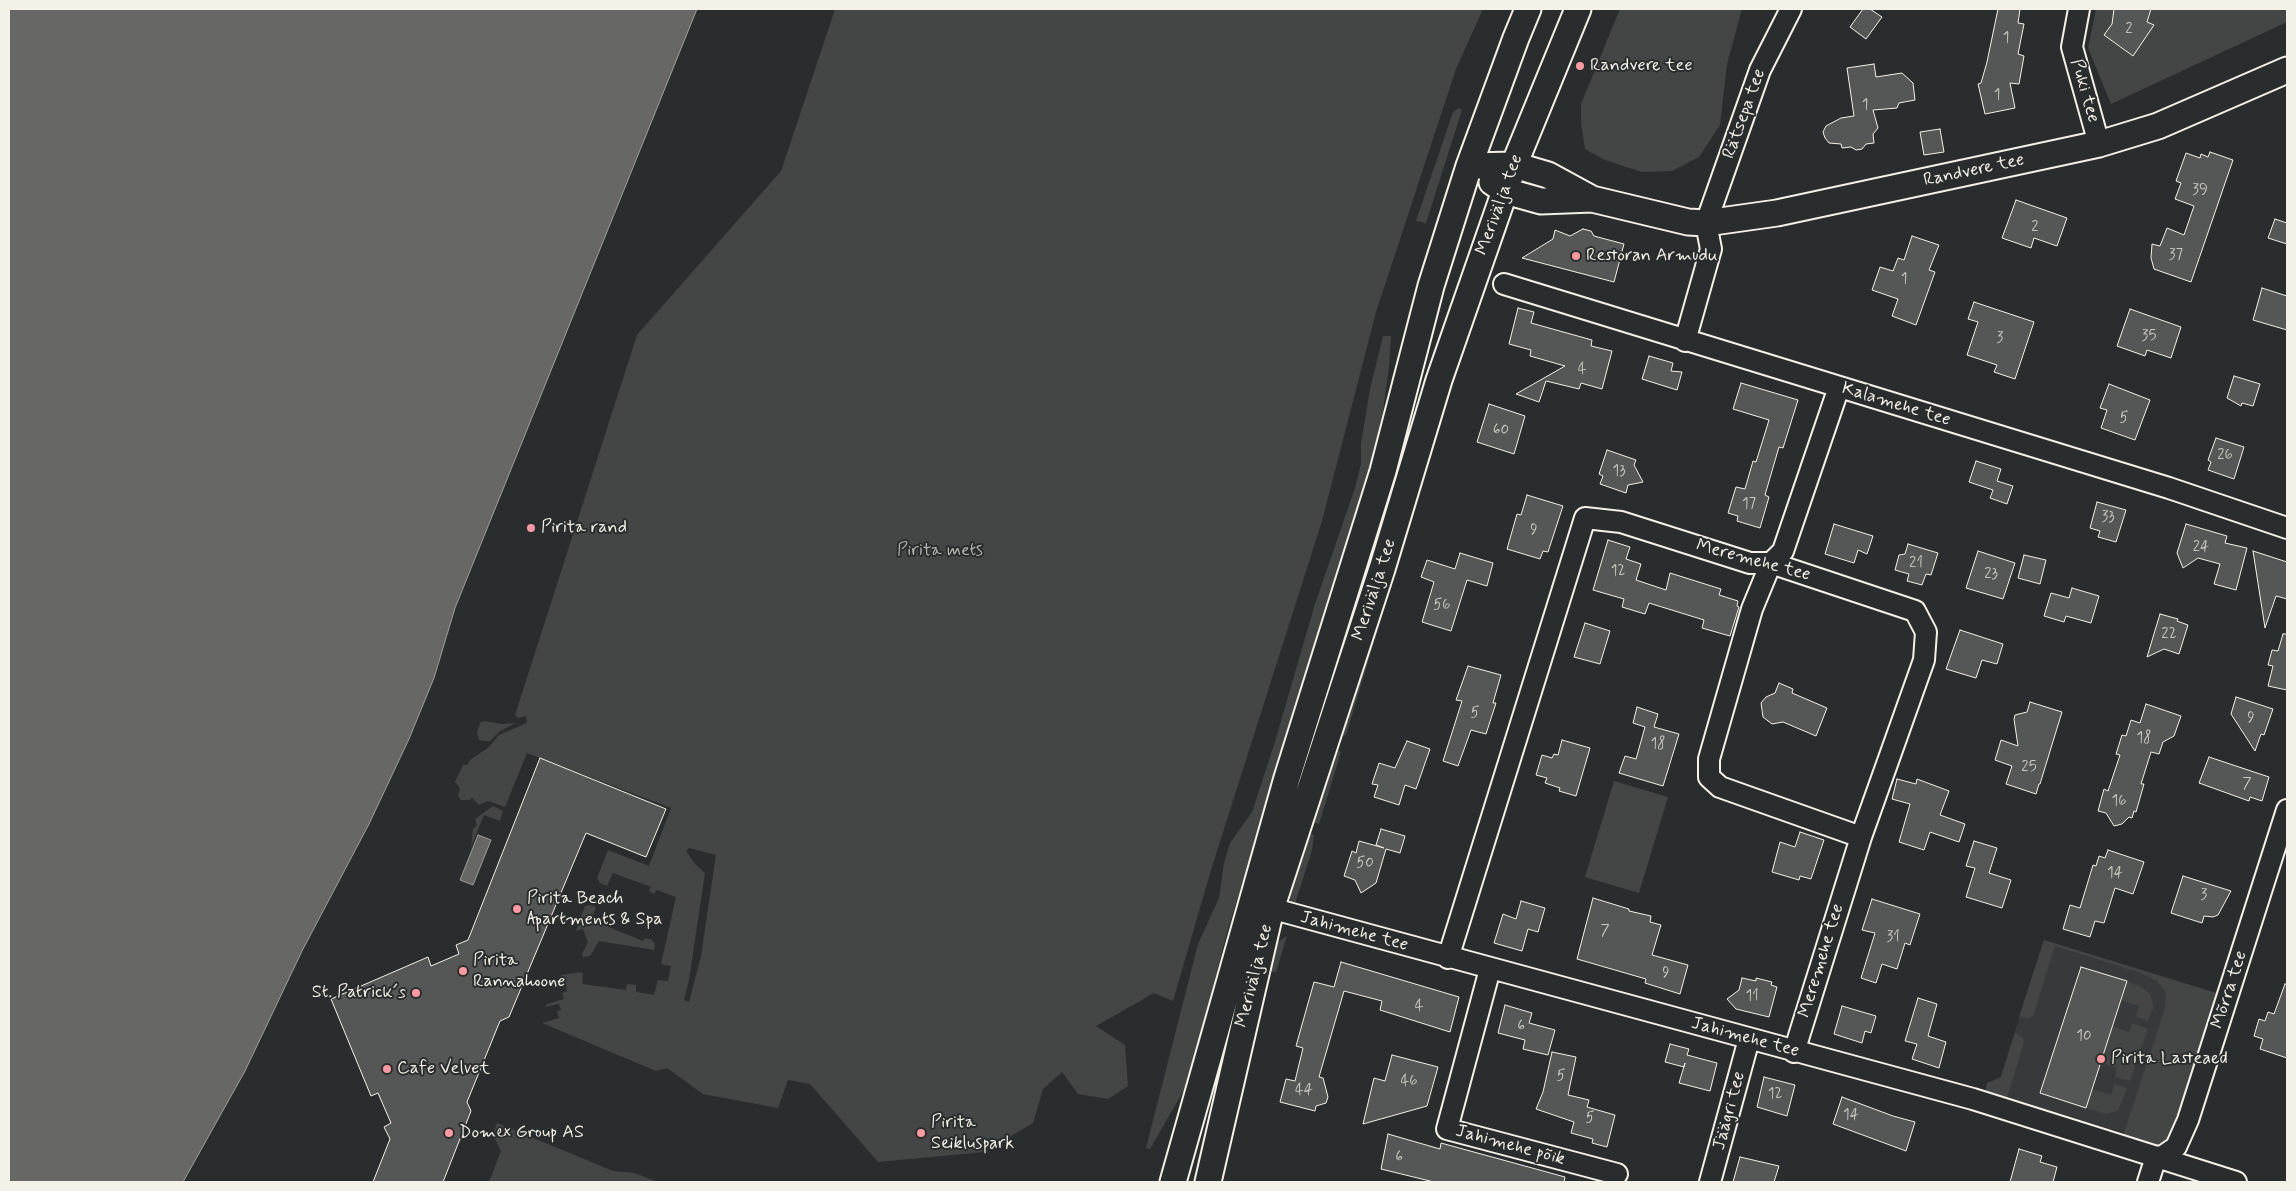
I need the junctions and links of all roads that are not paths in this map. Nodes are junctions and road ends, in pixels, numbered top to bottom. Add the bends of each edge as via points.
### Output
1 (1528, 9) edge
2 (1578, 9) edge
3 (1791, 9) edge
4 (2079, 9) edge
5 (2287, 70) edge
6 (2099, 144) junction
7 (1514, 165) junction
8 (1469, 166) junction
9 (1505, 191) junction
10 (1592, 199) junction
11 (1706, 223) junction
12 (1504, 284) dead end
13 (1685, 341) junction
14 (1839, 387) junction
15 (2287, 528) edge
16 (1772, 563) junction
17 (2287, 810) edge
18 (1861, 837) junction
19 (1261, 906) junction
20 (1448, 958) junction
21 (1490, 970) junction
22 (1749, 1039) junction
23 (1794, 1052) junction
24 (2156, 1157) junction
25 (1617, 1174) dead end
26 (1173, 1182) edge
27 (1208, 1182) edge
28 (1710, 1182) edge
29 (2148, 1182) edge
30 (2236, 1182) edge

1 - 8 main road, Merivälja tee
2 - 7 main road, Merivälja tee
3 - 11 street, Rätsepa tee via 1760,70
4 - 6 street, Puki tee via 2072,48
5 - 6 main road, Randvere tee via 2158,126
6 - 11 main road, Randvere tee via 1777,213
7 - 8 main road, Randvere tee
7 - 9 main road, Merivälja tee
7 - 10 main road, Randvere tee via 1548,175
8 - 9 main road, Randvere tee
8 - 19 main road, Merivälja tee via 1430,286 1383,471 1287,778
9 - 10 main road, Randvere tee via 1541,202
9 - 19 main road, Merivälja tee via 1439,380 1382,569
10 - 11 main road, Randvere tee via 1688,222
11 - 13 street via 1711,249
12 - 13 street, Kalamehe tee
13 - 14 street, Kalamehe tee
14 - 15 street, Kalamehe tee via 2169,488
14 - 16 street via 1783,551
16 - 18 street via 1752,608 1709,759 1709,777 1720,787
16 - 18 street, Meremehe tee via 1915,611 1926,632 1924,660
16 - 20 street, Meremehe tee via 1750,564 1621,522 1585,518
17 - 24 street, Mõrra tee via 2188,1120 2176,1147
18 - 23 street, Meremehe tee
19 - 20 street, Jahimehe tee
19 - 26 main road, Merivälja tee
19 - 27 main road, Merivälja tee
20 - 21 street, Jahimehe tee
21 - 22 street, Jahimehe tee
21 - 25 street, Jahimehe põik via 1447,1129
22 - 23 street, Jahimehe tee
22 - 28 street, Jäägri tee
23 - 24 street, Jahimehe tee via 1973,1099
24 - 29 street
24 - 30 street, Jahimehe tee

